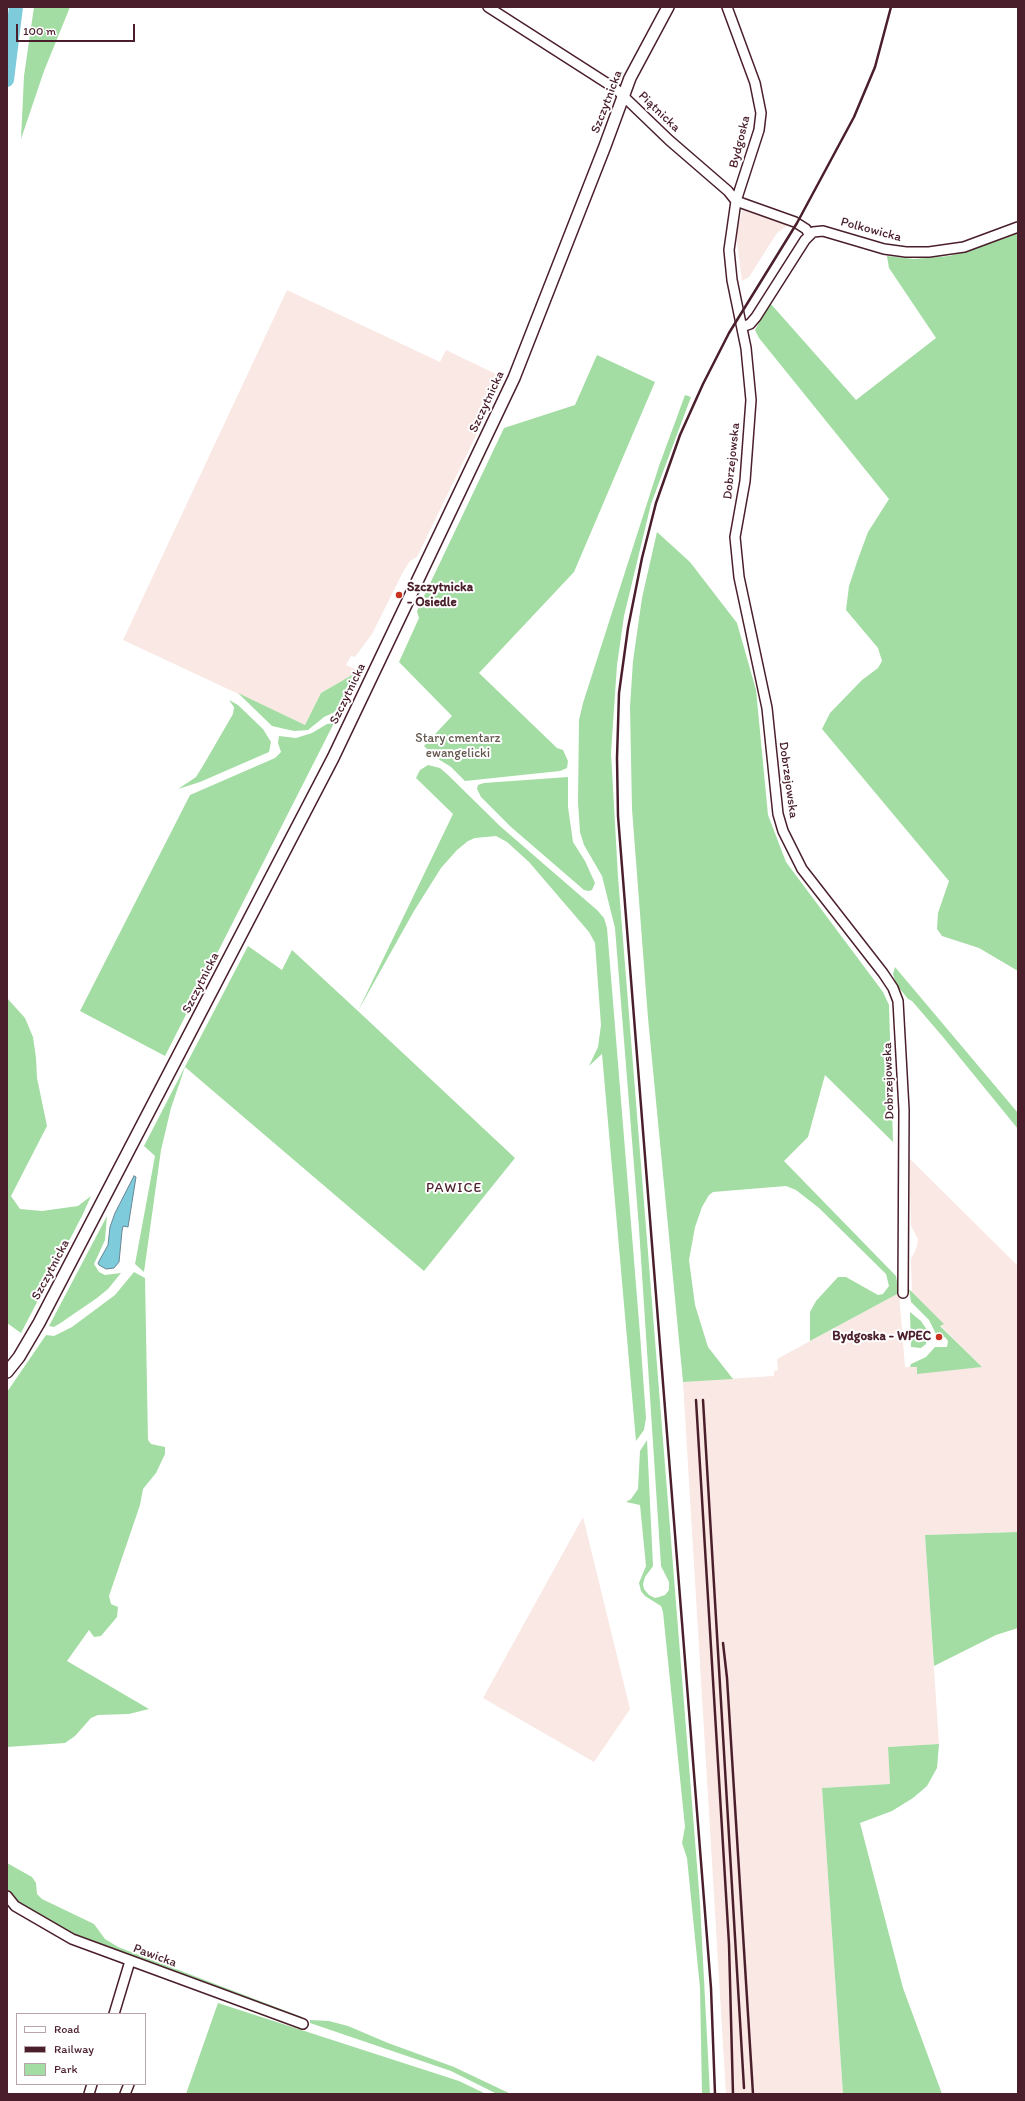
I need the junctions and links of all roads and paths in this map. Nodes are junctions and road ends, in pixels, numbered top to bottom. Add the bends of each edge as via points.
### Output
1 (488, 7) edge
2 (668, 7) edge
3 (727, 7) edge
4 (623, 95) junction
5 (736, 201) junction
6 (1018, 226) edge
7 (809, 234) junction
8 (730, 263) joint
9 (742, 327) junction
10 (903, 1293) dead end
11 (7, 1372) edge
12 (7, 1896) edge
13 (130, 1961) junction
14 (114, 2013) edge
15 (303, 2024) dead end

1 - 4 street, Piątnicka
2 - 4 street, Szczytnicka
3 - 5 street, Bydgoska via 755,83 761,113 759,130
4 - 5 street, Piątnicka
4 - 11 street, Szczytnicka via 514,378 333,758 39,1323
5 - 7 street, Piątnicka via 796,223
5 - 8 street, Bydgoska via 729,250
6 - 7 street, Polkowicka via 964,247 929,252 884,249 823,230
7 - 9 street via 756,317 750,324
8 - 9 street, Dobrzejowska
9 - 10 street, Dobrzejowska via 750,400 745,481 735,537 739,577 767,708 778,814 783,831 802,869 883,973 898,1001 904,1110
12 - 13 street, Pawicka via 15,1906 72,1939
13 - 14 street
13 - 15 street, Pawicka

